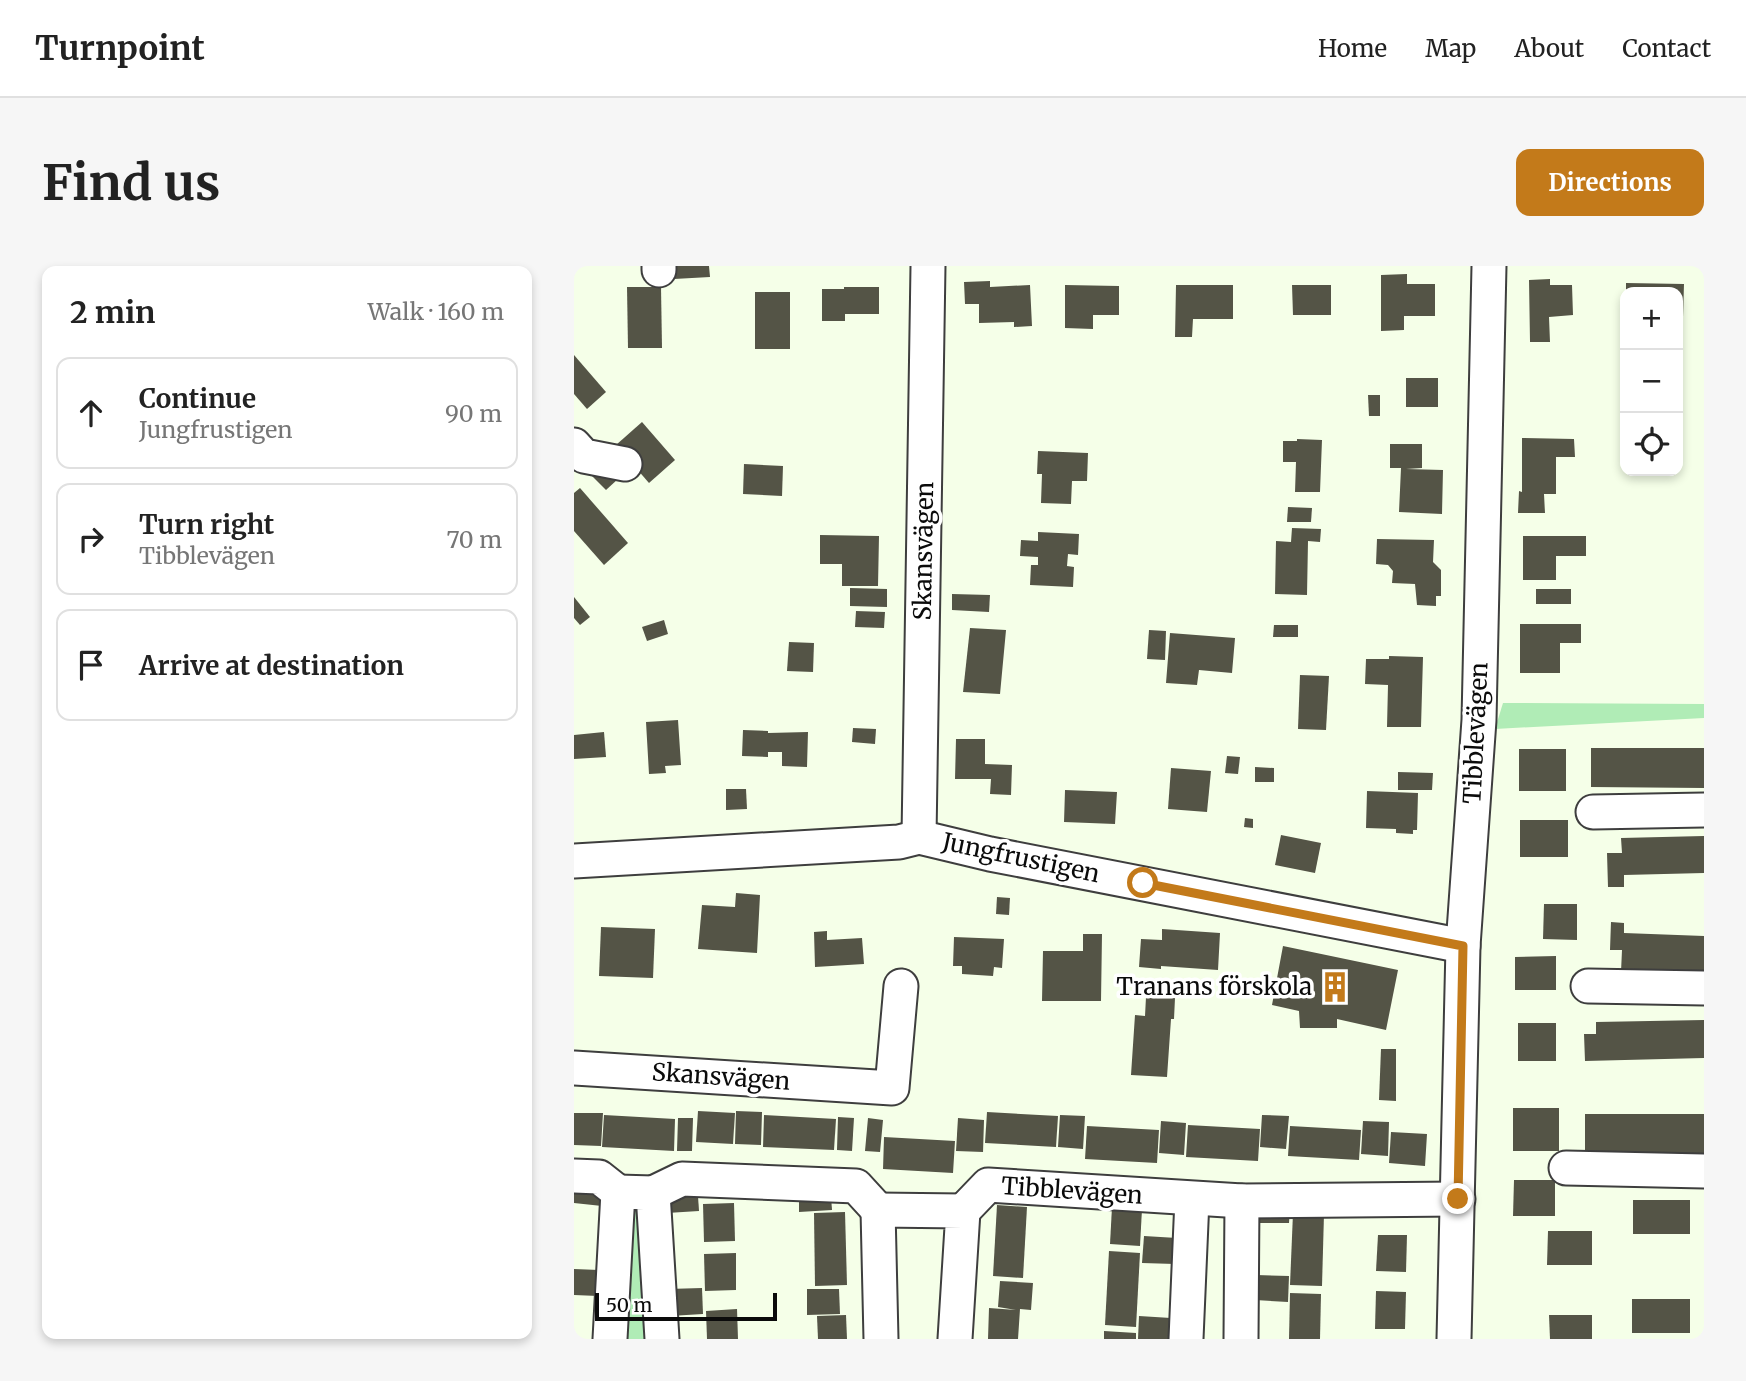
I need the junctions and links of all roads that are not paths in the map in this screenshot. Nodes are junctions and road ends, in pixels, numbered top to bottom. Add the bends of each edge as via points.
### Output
1 (928, 266) edge
2 (1489, 266) edge
3 (574, 445) edge
4 (625, 464) dead end
5 (1704, 810) edge
6 (1593, 811) dead end
7 (919, 837) junction
8 (574, 861) edge
9 (1463, 946) junction
10 (901, 986) dead end
11 (1588, 986) dead end
12 (1704, 988) edge
13 (574, 1068) edge
14 (1566, 1168) dead end
15 (1704, 1171) edge
16 (574, 1176) edge
17 (618, 1192) junction
18 (653, 1193) junction
19 (1192, 1199) junction
20 (1458, 1199) junction
21 (1242, 1201) junction
22 (878, 1210) junction
23 (963, 1211) junction
24 (610, 1339) edge
25 (662, 1339) edge
26 (881, 1339) edge
27 (955, 1339) edge
28 (1185, 1339) edge
29 (1241, 1339) edge
30 (1454, 1339) edge

1 - 7 street, Skansvägen
2 - 9 street, Tibblevägen via 1479,720
3 - 4 street via 584,456
5 - 6 street
7 - 8 street, Jungfrustigen via 900,842
7 - 9 street, Jungfrustigen
9 - 20 street, Tibblevägen
10 - 13 street, Skansvägen via 892,1088
11 - 12 street
14 - 15 street
16 - 17 street via 599,1177
17 - 18 street
17 - 24 street
18 - 22 street via 682,1179 856,1186
18 - 25 street
19 - 21 street, Tibblevägen
19 - 23 street, Tibblevägen via 988,1185
19 - 28 street
20 - 21 street, Tibblevägen
20 - 30 street, Tibblevägen
21 - 29 street
22 - 23 street
22 - 26 street
23 - 27 street

